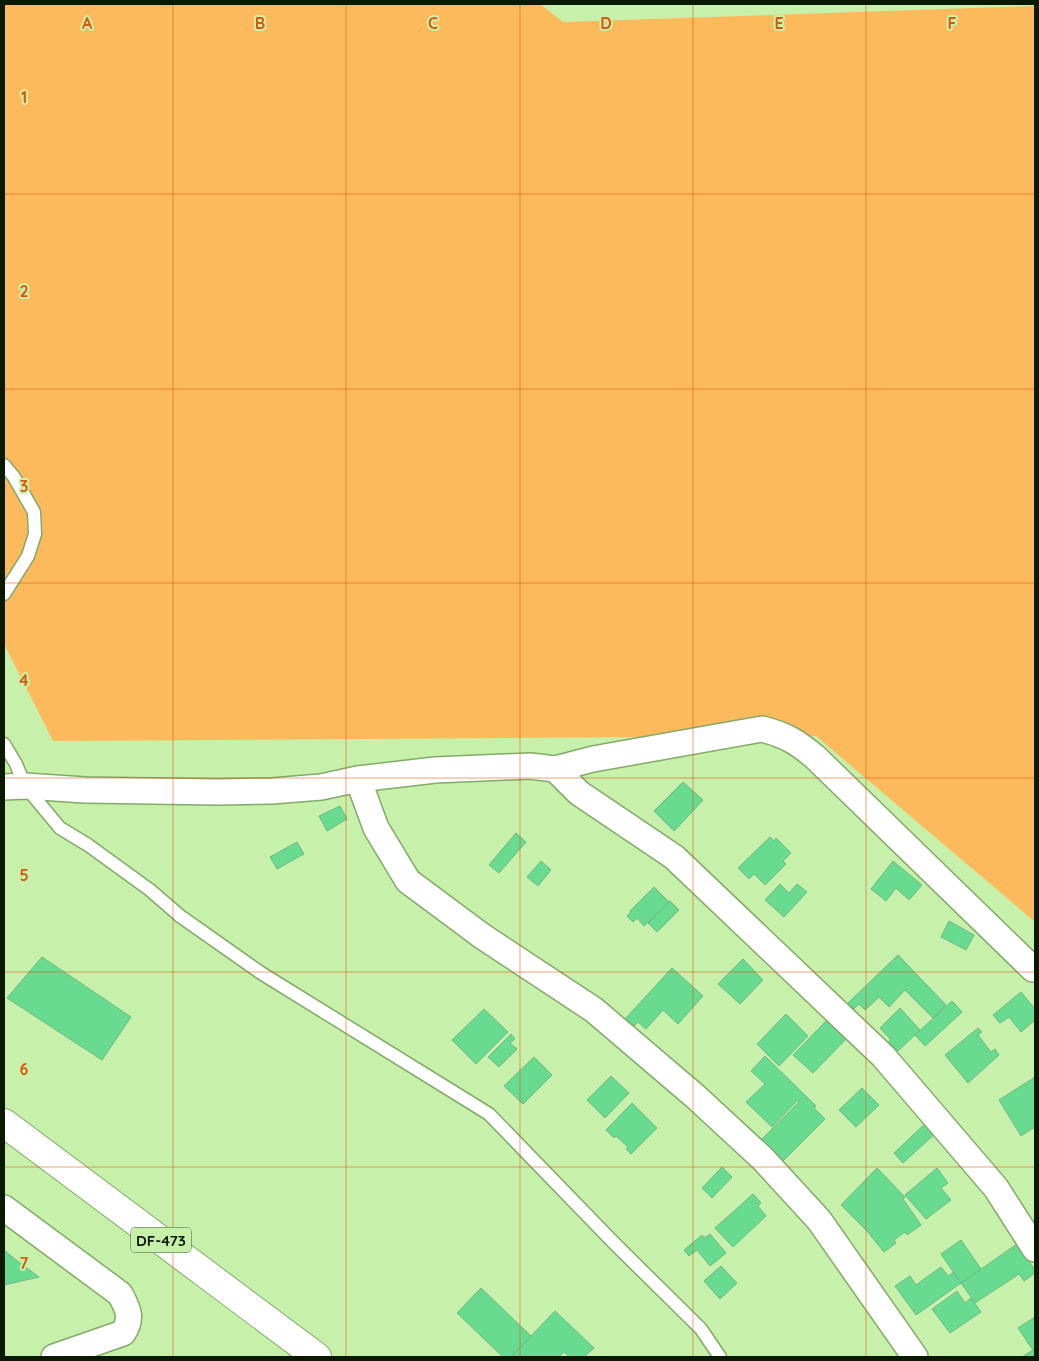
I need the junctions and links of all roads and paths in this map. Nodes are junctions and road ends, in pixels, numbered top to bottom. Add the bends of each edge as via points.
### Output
1 (4, 465) edge
2 (4, 594) edge
3 (4, 744) edge
4 (555, 769) junction
5 (358, 779) junction
6 (15, 787) edge
7 (1033, 969) dead end
8 (4, 1123) edge
9 (4, 1208) edge
10 (1035, 1249) edge
11 (54, 1357) edge
12 (317, 1357) edge
13 (720, 1357) edge
14 (915, 1357) edge

1 - 2 lane via 34,512 34,534 28,556
3 - 6 lane via 16,764
4 - 5 street via 530,766 435,770
4 - 7 street via 593,759 762,729 777,733 798,742 815,757
4 - 10 street via 579,793 674,857 883,1056 996,1188
5 - 6 street via 321,787 272,791
5 - 14 street via 376,828 408,881 482,936 594,1010 763,1159 819,1220
6 - 13 lane via 60,828 88,845 261,973 489,1114 701,1329
8 - 12 main road, DF-473
9 - 11 street via 120,1294 127,1309 128,1326 123,1334

